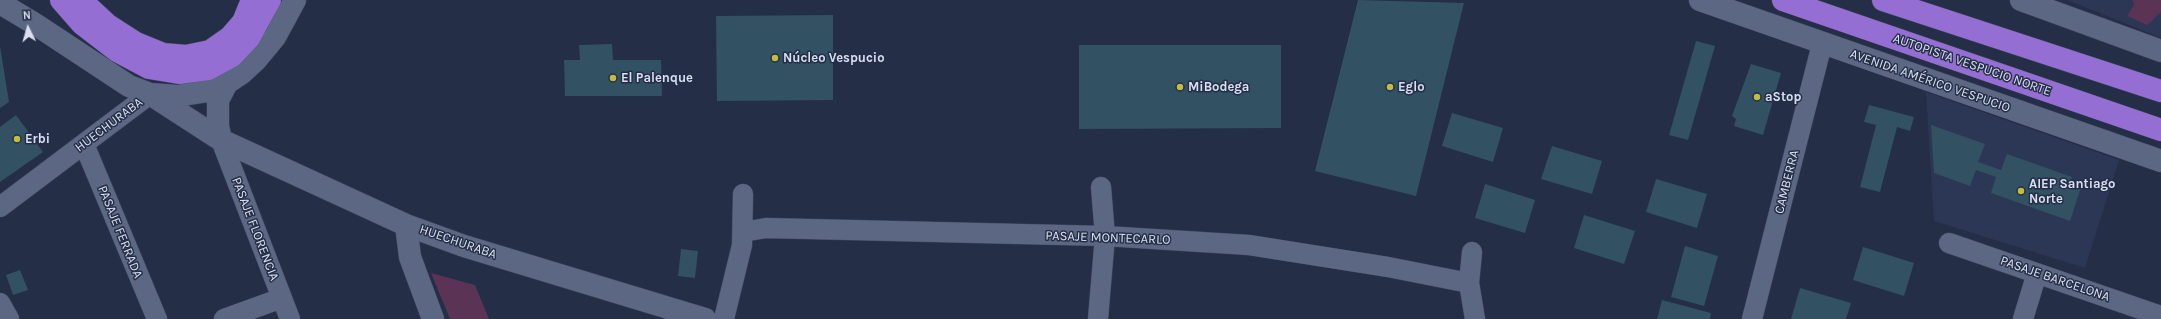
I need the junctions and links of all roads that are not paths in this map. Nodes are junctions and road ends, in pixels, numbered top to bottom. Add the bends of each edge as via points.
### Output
1 (61, 0) edge
2 (80, 0) edge
3 (252, 0) edge
4 (270, 0) edge
5 (295, 0) edge
6 (1700, 0) edge
7 (1783, 0) edge
8 (1883, 0) edge
9 (2022, 0) edge
10 (0, 3) edge
11 (1822, 44) junction
12 (2161, 51) edge
13 (226, 83) junction
14 (2161, 91) edge
15 (150, 94) junction
16 (2161, 130) edge
17 (221, 140) junction
18 (84, 144) junction
19 (2161, 161) edge
20 (1100, 187) dead end
21 (743, 194) dead end
22 (0, 207) edge
23 (406, 225) junction
24 (743, 232) junction
25 (1105, 236) junction
26 (1949, 243) dead end
27 (1472, 252) dead end
28 (2037, 273) junction
29 (1469, 283) junction
30 (282, 298) junction
31 (0, 303) edge
32 (2155, 316) edge
33 (9, 319) edge
34 (157, 319) edge
35 (224, 319) edge
36 (290, 319) edge
37 (433, 319) edge
38 (705, 319) edge
39 (724, 319) edge
40 (1098, 319) edge
41 (1475, 319) edge
42 (1752, 319) edge
43 (2023, 319) edge

1 - 4 highway via 82,24 117,51 149,68 179,74 208,69 232,56 249,38
2 - 3 highway via 108,25 136,43 163,54 186,56 210,51 230,38 243,22
5 - 13 main road via 266,49 242,73
6 - 11 main road, AVENIDA AMÉRICO VESPUCIO
7 - 16 highway, AUTOPISTA VESPUCIO NORTE
8 - 14 highway
9 - 12 main road
10 - 15 main road via 128,86
11 - 19 main road, AVENIDA AMÉRICO VESPUCIO
11 - 42 street, CAMBERRA
13 - 15 main road via 208,91 191,94
13 - 17 main road via 218,100
15 - 17 main road, HUECHURABA
15 - 18 street, HUECHURABA
17 - 23 main road, HUECHURABA
17 - 30 street, PASAJE FLORENCIA
18 - 22 street, HUECHURABA
18 - 34 street, PASAJE FERRADA
20 - 25 street
21 - 24 street
23 - 37 main road via 410,257
23 - 38 main road, HUECHURABA via 472,248
24 - 25 street, PASAJE MONTECARLO via 766,228
24 - 39 street
25 - 29 street, PASAJE MONTECARLO via 1250,245
25 - 40 street
26 - 28 street, PASAJE BARCELONA
27 - 29 street
28 - 32 street, PASAJE BARCELONA
28 - 43 street
29 - 41 street
30 - 35 street
30 - 36 street, PASAJE FLORENCIA
31 - 33 street

